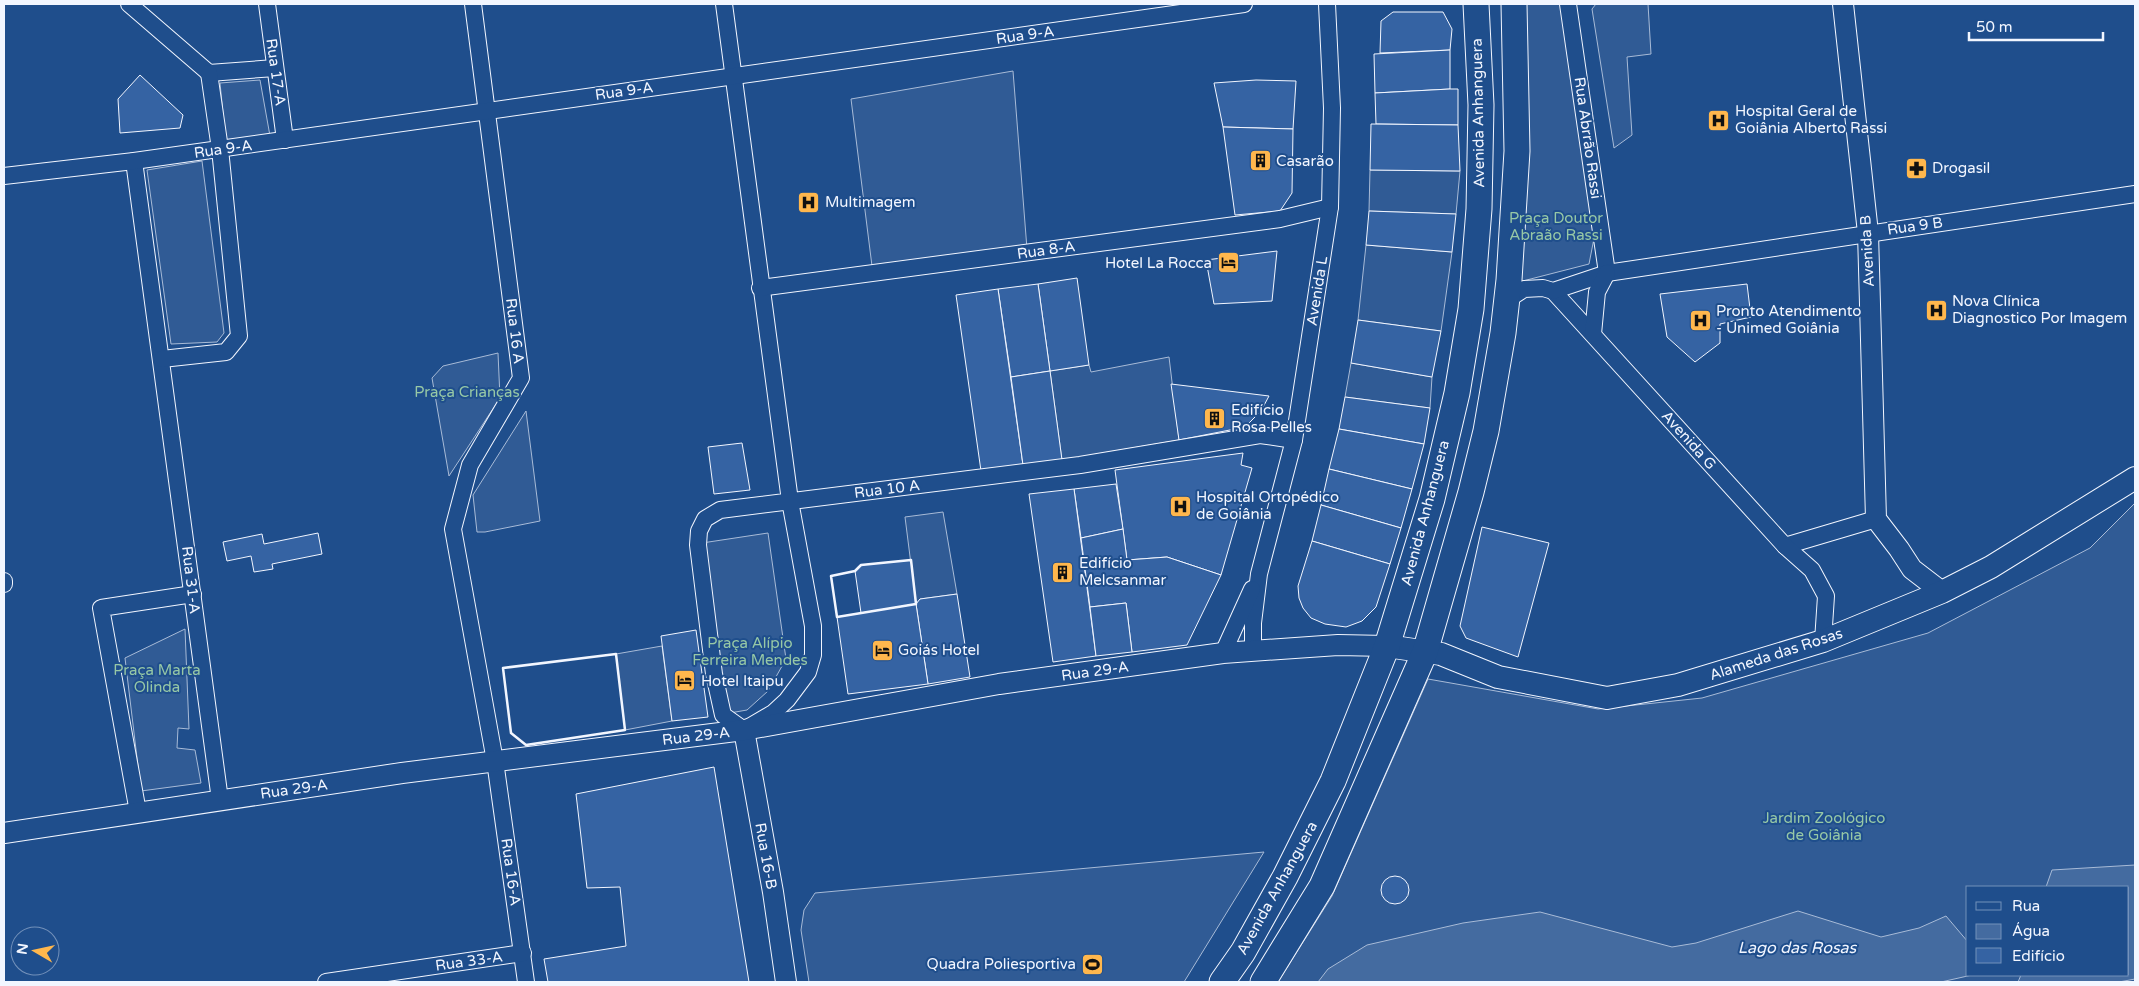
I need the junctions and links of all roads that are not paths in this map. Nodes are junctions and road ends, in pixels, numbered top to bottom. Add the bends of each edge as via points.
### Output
1 (129, 4) edge
2 (266, 4) edge
3 (473, 4) edge
4 (724, 4) edge
5 (1244, 4) edge
6 (1327, 4) edge
7 (1476, 4) edge
8 (1514, 4) edge
9 (1568, 4) edge
10 (1843, 4) edge
11 (275, 68) junction
12 (209, 72) junction
13 (734, 76) junction
14 (487, 111) junction
15 (285, 140) junction
16 (220, 149) junction
17 (134, 161) junction
18 (4, 176) edge
19 (2135, 194) edge
20 (1330, 207) junction
21 (1868, 233) junction
22 (1607, 273) junction
23 (760, 288) junction
24 (1513, 290) junction
25 (1553, 291) junction
26 (1593, 334) junction
27 (162, 360) junction
28 (1294, 440) junction
29 (2135, 478) edge
30 (790, 501) junction
31 (1876, 520) junction
32 (1785, 546) junction
33 (1259, 574) junction
34 (1942, 592) junction
35 (193, 594) junction
36 (1823, 641) junction
37 (1387, 646) junction
38 (1253, 651) junction
39 (1426, 651) junction
40 (1223, 653) junction
41 (744, 730) junction
42 (495, 761) junction
43 (220, 800) junction
44 (138, 812) junction
45 (4, 833) edge
46 (523, 953) junction
47 (326, 982) edge
48 (526, 982) edge
49 (786, 982) edge
50 (1222, 982) edge
51 (1263, 982) edge

1 - 12 street
2 - 11 street, Rua 17-A
3 - 14 street, Rua 16 A
4 - 13 street
5 - 13 street, Rua 9-A
6 - 20 street, Avenida L via 1332,108
7 - 37 main road, Avenida Anhanguera via 1481,105 1479,209 1471,310 1457,393 1432,499
8 - 24 main road via 1517,151
9 - 22 street, Rua Abrrão Rassi
10 - 21 street, Avenida B
11 - 12 street
11 - 15 street, Rua 17-A
12 - 16 street
13 - 14 street, Rua 9-A
13 - 23 street
14 - 15 street, Rua 9-A
14 - 42 street, Rua 16 A via 521,378 470,465 453,529
15 - 16 street, Rua 9-A
16 - 17 street, Rua 9-A
16 - 27 street via 239,336 226,352
17 - 18 street, Rua 9-A
17 - 27 street, Rua 31-A
19 - 21 street, Rua 9 B
20 - 23 street, Rua 8-A via 1280,219
20 - 28 street, Avenida L
21 - 22 street, Rua 9 B
21 - 31 street, Avenida B
22 - 25 street, Rua 9 B
22 - 26 street via 1597,292
23 - 30 street
24 - 25 street via 1543,288
24 - 39 main road via 1480,457
25 - 26 street, Avenida G
26 - 32 street, Avenida G
27 - 35 street, Rua 31-A
28 - 30 street, Rua 10 A via 1260,435 1080,465
28 - 33 street, Avenida L
29 - 34 main road, Alameda das Rosas via 1990,567
30 - 41 street via 813,626 814,655 808,672 786,700 773,713
30 - 41 street, Rua 10 A via 720,510 705,519 699,531 699,555 714,674 723,715
31 - 32 street
31 - 34 street via 1912,570
32 - 36 street, Avenida G via 1812,570 1826,596
33 - 38 street, Avenida L
33 - 40 street, Avenida L
34 - 36 main road, Alameda das Rosas
35 - 43 street, Rua 31-A
35 - 44 street via 102,608
36 - 39 main road, Alameda das Rosas via 1678,685 1607,698 1498,677
37 - 38 street, Rua 29-A via 1338,645
37 - 39 main road, Alameda das Rosas
37 - 50 main road, Avenida Anhanguera via 1334,782 1243,952
38 - 40 street, Rua 29-A
39 - 51 main road via 1322,886
40 - 41 street, Rua 29-A via 999,684
41 - 42 street, Rua 29-A
41 - 49 street, Rua 16-B
42 - 43 street, Rua 29-A
42 - 46 street, Rua 16-A
43 - 44 street, Rua 29-A
44 - 45 street, Rua 29-A
46 - 47 street, Rua 33-A
46 - 48 street, Rua 16-A

